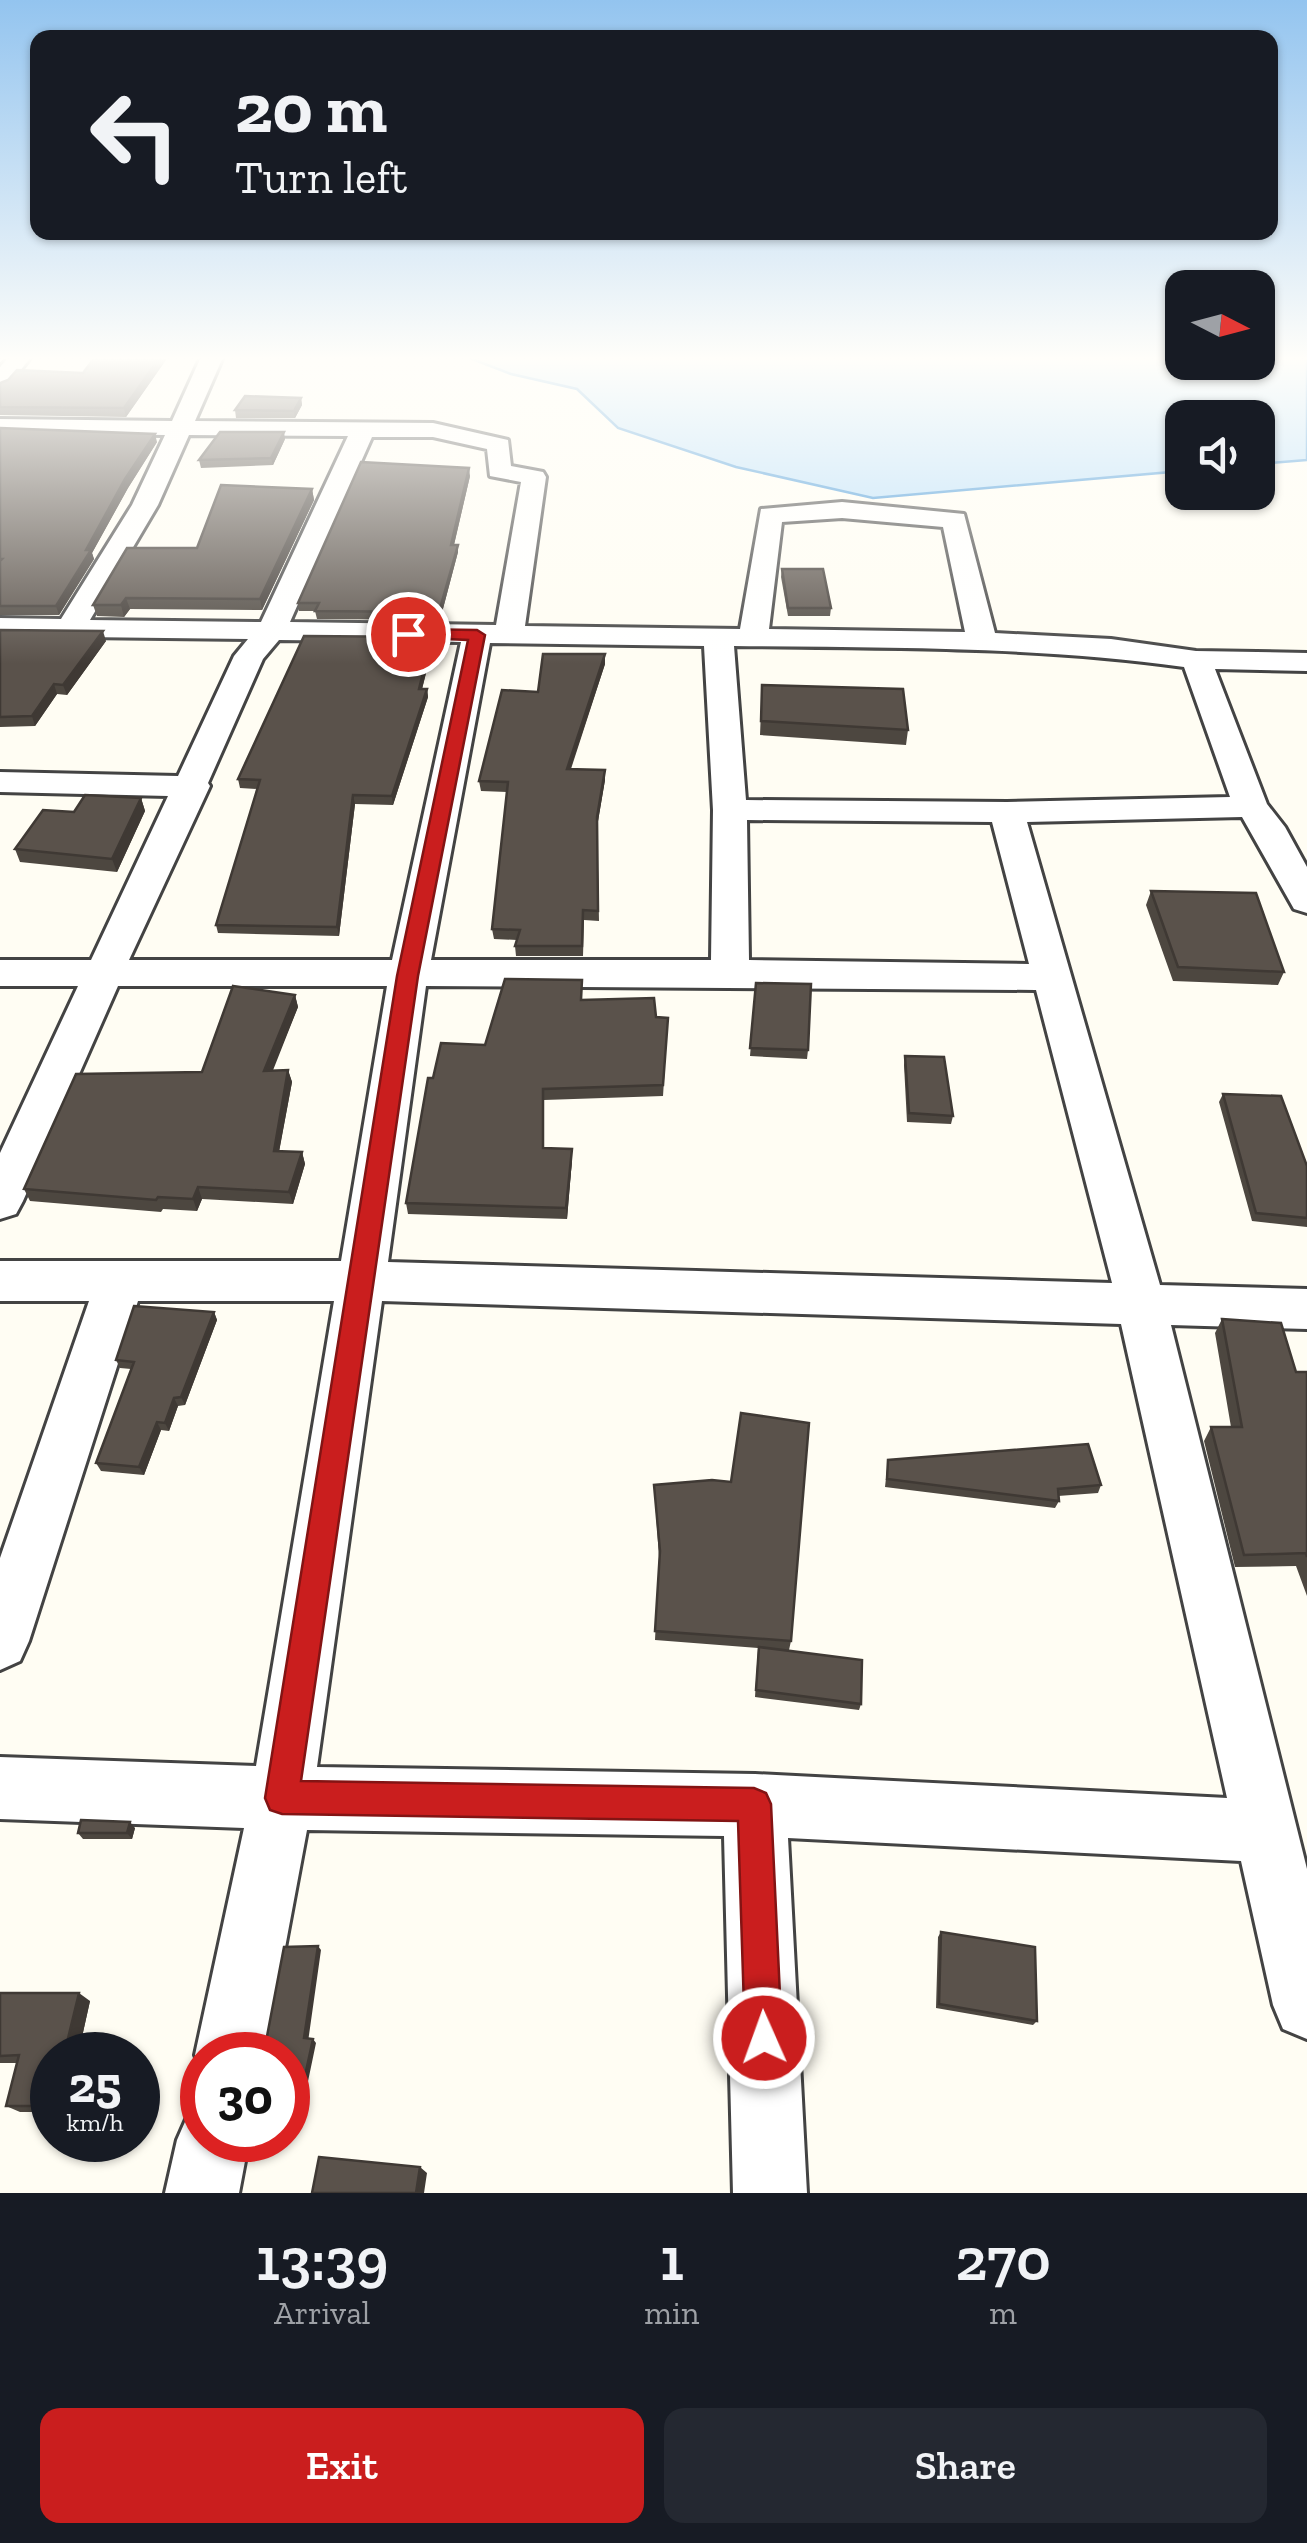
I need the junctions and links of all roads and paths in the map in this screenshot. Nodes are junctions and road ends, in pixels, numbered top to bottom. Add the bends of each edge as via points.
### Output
1 (166, 459) edge
2 (350, 459) edge
3 (499, 459) edge
4 (0, 627) edge
5 (70, 628) junction
6 (271, 632) junction
7 (493, 635) junction
8 (718, 636) junction
9 (754, 637) junction
10 (982, 641) junction
11 (1196, 660) junction
12 (1307, 662) edge
13 (0, 782) edge
14 (193, 786) junction
15 (730, 810) junction
16 (1008, 812) junction
17 (1259, 817) junction
18 (1307, 828) edge
19 (1307, 902) edge
20 (730, 971) junction
21 (0, 974) edge
22 (103, 974) junction
23 (408, 976) junction
24 (1049, 977) junction
25 (0, 1201) edge
26 (0, 1280) edge
27 (120, 1281) junction
28 (359, 1281) junction
29 (1141, 1303) junction
30 (1307, 1309) edge
31 (0, 1641) edge
32 (0, 1788) edge
33 (282, 1798) junction
34 (754, 1804) junction
35 (1263, 1831) junction
36 (1307, 2005) edge
37 (235, 2032) edge
38 (208, 2162) edge
39 (202, 2193) edge
40 (770, 2193) edge

1 - 5 street
2 - 6 street
3 - 7 street via 499,471 534,477
4 - 5 street
5 - 6 street
6 - 7 street
6 - 14 street via 249,656
7 - 8 street
7 - 23 street
8 - 9 street
8 - 15 street
9 - 10 street
9 - 10 street via 770,514 842,510 954,520
10 - 11 street
11 - 12 street
11 - 17 street
13 - 14 street
14 - 22 street
15 - 16 street
15 - 20 street
16 - 17 street
16 - 24 street
17 - 18 street
17 - 19 street
20 - 23 street
20 - 24 street
21 - 22 street
22 - 23 street
22 - 25 street
23 - 28 street
24 - 29 street
26 - 27 street
27 - 28 street
27 - 31 street
28 - 29 street
28 - 33 street
29 - 30 street
29 - 35 street
32 - 33 street
33 - 34 street
33 - 37 street
34 - 35 street
34 - 40 street
35 - 36 street
38 - 39 street

